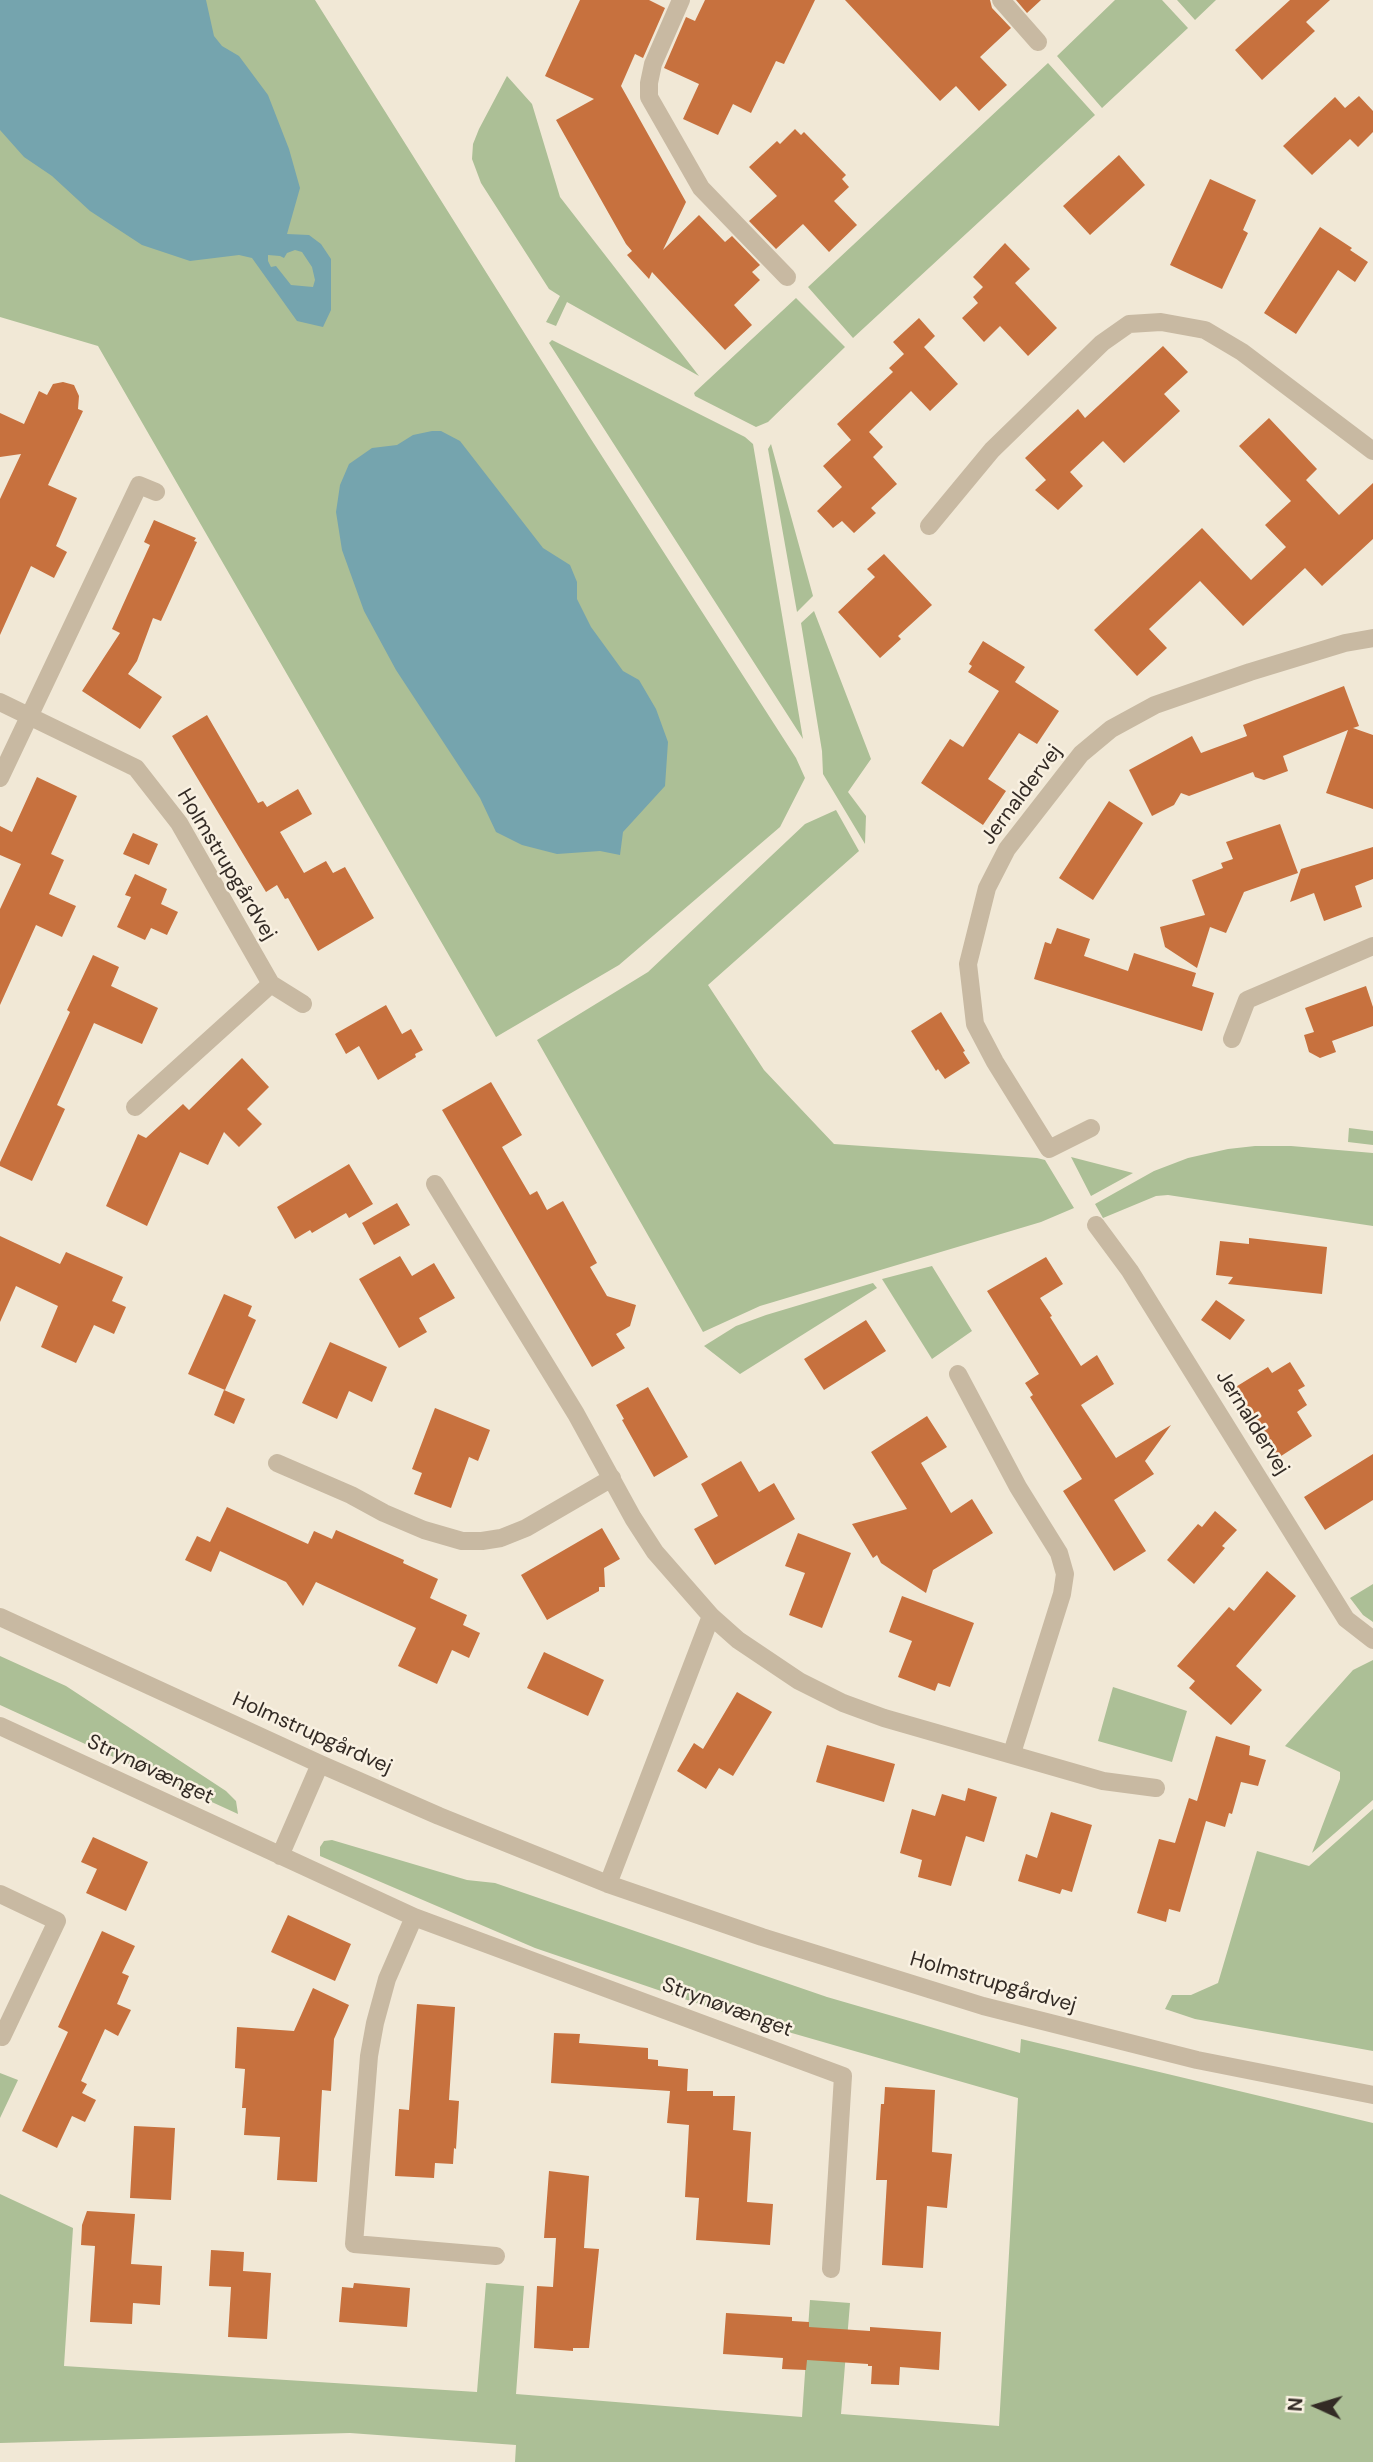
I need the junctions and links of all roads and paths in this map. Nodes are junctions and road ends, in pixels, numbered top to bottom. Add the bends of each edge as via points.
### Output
1 (681, 0) edge
2 (1001, 0) edge
3 (1038, 42) dead end
4 (787, 277) dead end
5 (1373, 451) edge
6 (156, 492) dead end
7 (929, 526) dead end
8 (1373, 638) edge
9 (0, 702) edge
10 (28, 715) junction
11 (0, 778) edge
12 (1373, 946) edge
13 (271, 984) junction
14 (303, 1004) dead end
15 (1232, 1039) dead end
16 (135, 1107) dead end
17 (1091, 1128) dead end
18 (435, 1184) dead end
19 (1096, 1225) dead end
20 (958, 1374) dead end
21 (277, 1463) dead end
22 (612, 1478) junction
23 (711, 1616) junction
24 (0, 1617) edge
25 (1373, 1640) edge
26 (0, 1726) edge
27 (1012, 1753) junction
28 (320, 1764) junction
29 (1156, 1788) dead end
30 (281, 1856) junction
31 (608, 1884) junction
32 (0, 1894) edge
33 (414, 1917) junction
34 (2, 2037) dead end
35 (1373, 2095) edge
36 (496, 2256) dead end
37 (831, 2269) dead end

1 - 4 street via 653,64 649,97 701,188
2 - 3 street
5 - 7 street via 1242,352 1205,330 1161,322 1129,324 1102,344 992,450
6 - 10 street via 139,485
8 - 17 street, Jernaldervej via 1167,701 1111,729 1081,754 1007,849 987,888 968,964 975,1024 1049,1149
9 - 10 street, Holmstrupgårdvej
10 - 11 street
10 - 13 street, Holmstrupgårdvej via 136,768 179,823
12 - 15 street via 1247,1000
13 - 14 street, Holmstrupgårdvej
13 - 16 street
18 - 22 street
19 - 25 street, Jernaldervej via 1130,1271 1346,1619
20 - 27 street via 1017,1487 1059,1553 1065,1574
21 - 22 street via 424,1530 462,1541 501,1538 526,1528
22 - 23 street via 655,1552
23 - 27 street via 769,1662 843,1703
23 - 31 street
24 - 28 street, Holmstrupgårdvej
26 - 30 street, Strynøvænget
27 - 29 street via 1103,1781
28 - 30 street
28 - 31 street, Holmstrupgårdvej
30 - 33 street, Strynøvænget
31 - 35 street, Holmstrupgårdvej via 983,2006 1197,2060
32 - 34 street via 57,1921
33 - 36 street via 387,1979 369,2056 354,2244
33 - 37 street, Strynøvænget via 843,2076

